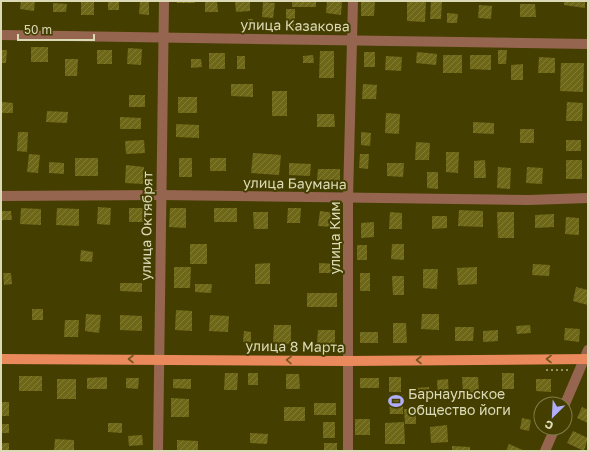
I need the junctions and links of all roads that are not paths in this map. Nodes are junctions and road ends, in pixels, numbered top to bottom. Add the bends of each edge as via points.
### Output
1 (164, 1) edge
2 (352, 1) edge
3 (1, 36) edge
4 (163, 37) junction
5 (352, 40) junction
6 (588, 44) edge
7 (160, 195) junction
8 (1, 196) edge
9 (348, 198) junction
10 (588, 198) edge
11 (587, 356) edge
12 (159, 358) junction
13 (1, 359) edge
14 (347, 361) junction
15 (569, 396) edge
16 (552, 436) edge
17 (158, 451) edge
18 (348, 451) edge
19 (545, 451) edge

1 - 4 street, улица Октябрят
2 - 5 street, улица Ким
3 - 4 street, улица Казакова
4 - 5 street, улица Казакова
4 - 7 street, улица Октябрят
5 - 6 street, улица Казакова
5 - 9 street, улица Ким
7 - 8 street, улица Баумана
7 - 9 street, улица Баумана
7 - 12 street, улица Октябрят
9 - 10 street, улица Баумана
9 - 14 street, улица Ким
11 -> 14 main road, улица 8 Марта
11 - 15 street
12 -> 13 main road, улица 8 Марта
14 -> 12 main road, улица 8 Марта
12 - 17 street, улица Октябрят
14 - 18 street, улица Ким
16 - 19 street

